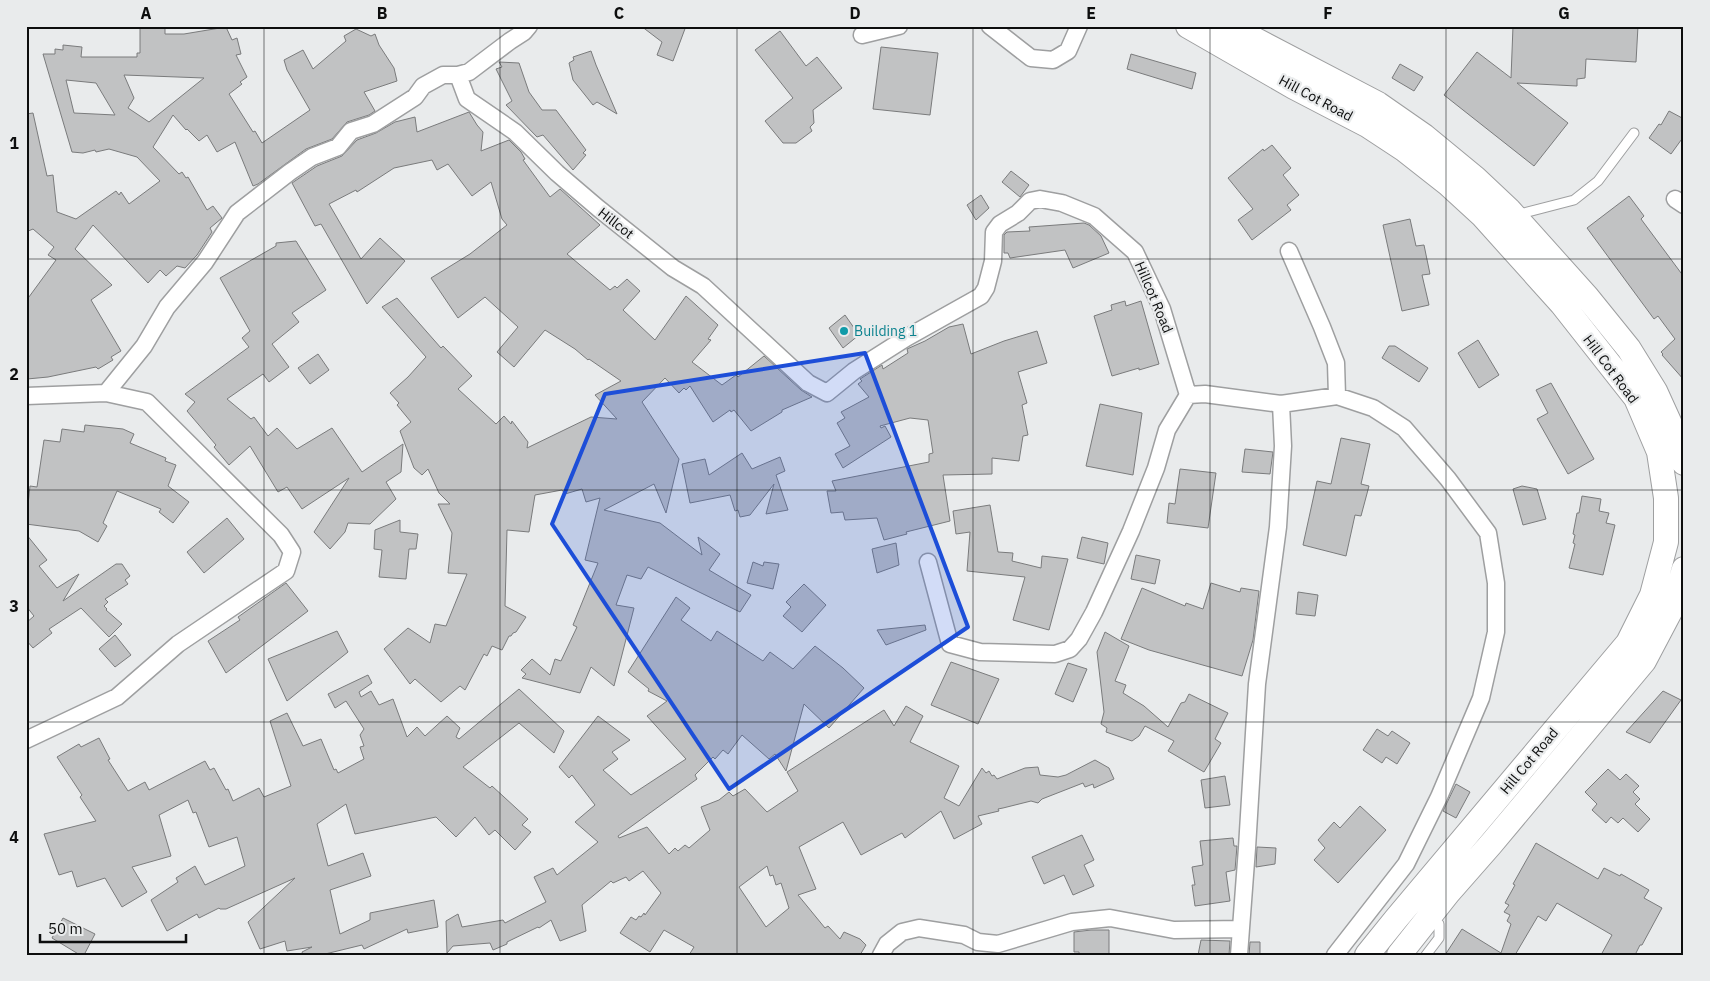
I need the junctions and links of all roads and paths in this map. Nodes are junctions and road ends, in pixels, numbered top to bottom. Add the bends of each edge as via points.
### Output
1 (529, 26) edge
2 (899, 26) edge
3 (990, 26) edge
4 (1079, 26) edge
5 (1188, 26) edge
6 (1229, 26) edge
7 (862, 35) dead end
8 (458, 74) junction
9 (1634, 133) dead end
10 (1509, 210) junction
11 (1289, 251) dead end
12 (854, 371) joint
13 (106, 393) junction
14 (1188, 395) junction
15 (26, 396) edge
16 (1337, 396) junction
17 (1281, 404) junction
18 (1684, 462) edge
19 (928, 562) dead end
20 (1684, 569) edge
21 (26, 740) edge
22 (1428, 917) junction
23 (1240, 929) junction
24 (881, 955) edge
25 (1239, 955) edge
26 (1335, 955) edge
27 (1367, 955) edge
28 (1399, 955) edge
29 (1426, 955) edge

1 - 8 street via 470,72
2 - 7 street
3 - 4 street via 1031,58 1053,60 1068,51
5 - 27 main road, Hill Cot Road via 1367,125 1405,150 1469,203 1562,304 1636,398 1659,452 1666,498 1666,542 1652,595 1628,643
6 - 10 main road, Hill Cot Road via 1378,104 1424,136
8 - 12 street, Hillcot via 467,99 515,132 557,173 673,268 703,286 808,383 827,393
8 - 13 street via 443,75 373,124 351,131 338,147 312,157 237,213 205,262 167,307 144,346
9 - 10 lane via 1598,181 1574,200 1524,212
10 - 18 main road, Hill Cot Road via 1629,349 1655,391
11 - 16 street via 1336,363
12 - 14 street, Hillcot Road via 981,296 993,261 994,232 1030,201 1040,199 1062,203 1094,216 1135,252 1162,309
13 - 15 street
13 - 21 street via 147,402 281,535 292,552 286,571 178,644 117,697
14 - 17 street via 1205,394
14 - 19 street via 1167,430 1137,517 1094,612 1080,639 1070,649 1055,654 980,652 950,644
16 - 17 street
16 - 26 street via 1373,408 1404,428 1488,532 1496,583 1496,632 1481,698 1406,864
17 - 23 street via 1283,446 1278,526 1258,684
20 - 22 main road, Hill Cot Road via 1673,606 1644,661
22 - 28 main road, Hill Cot Road
22 - 29 lane via 1439,924 1439,938
23 - 24 street via 1174,930 1110,918 1072,922 998,944 919,928 902,932 887,944
23 - 25 street

